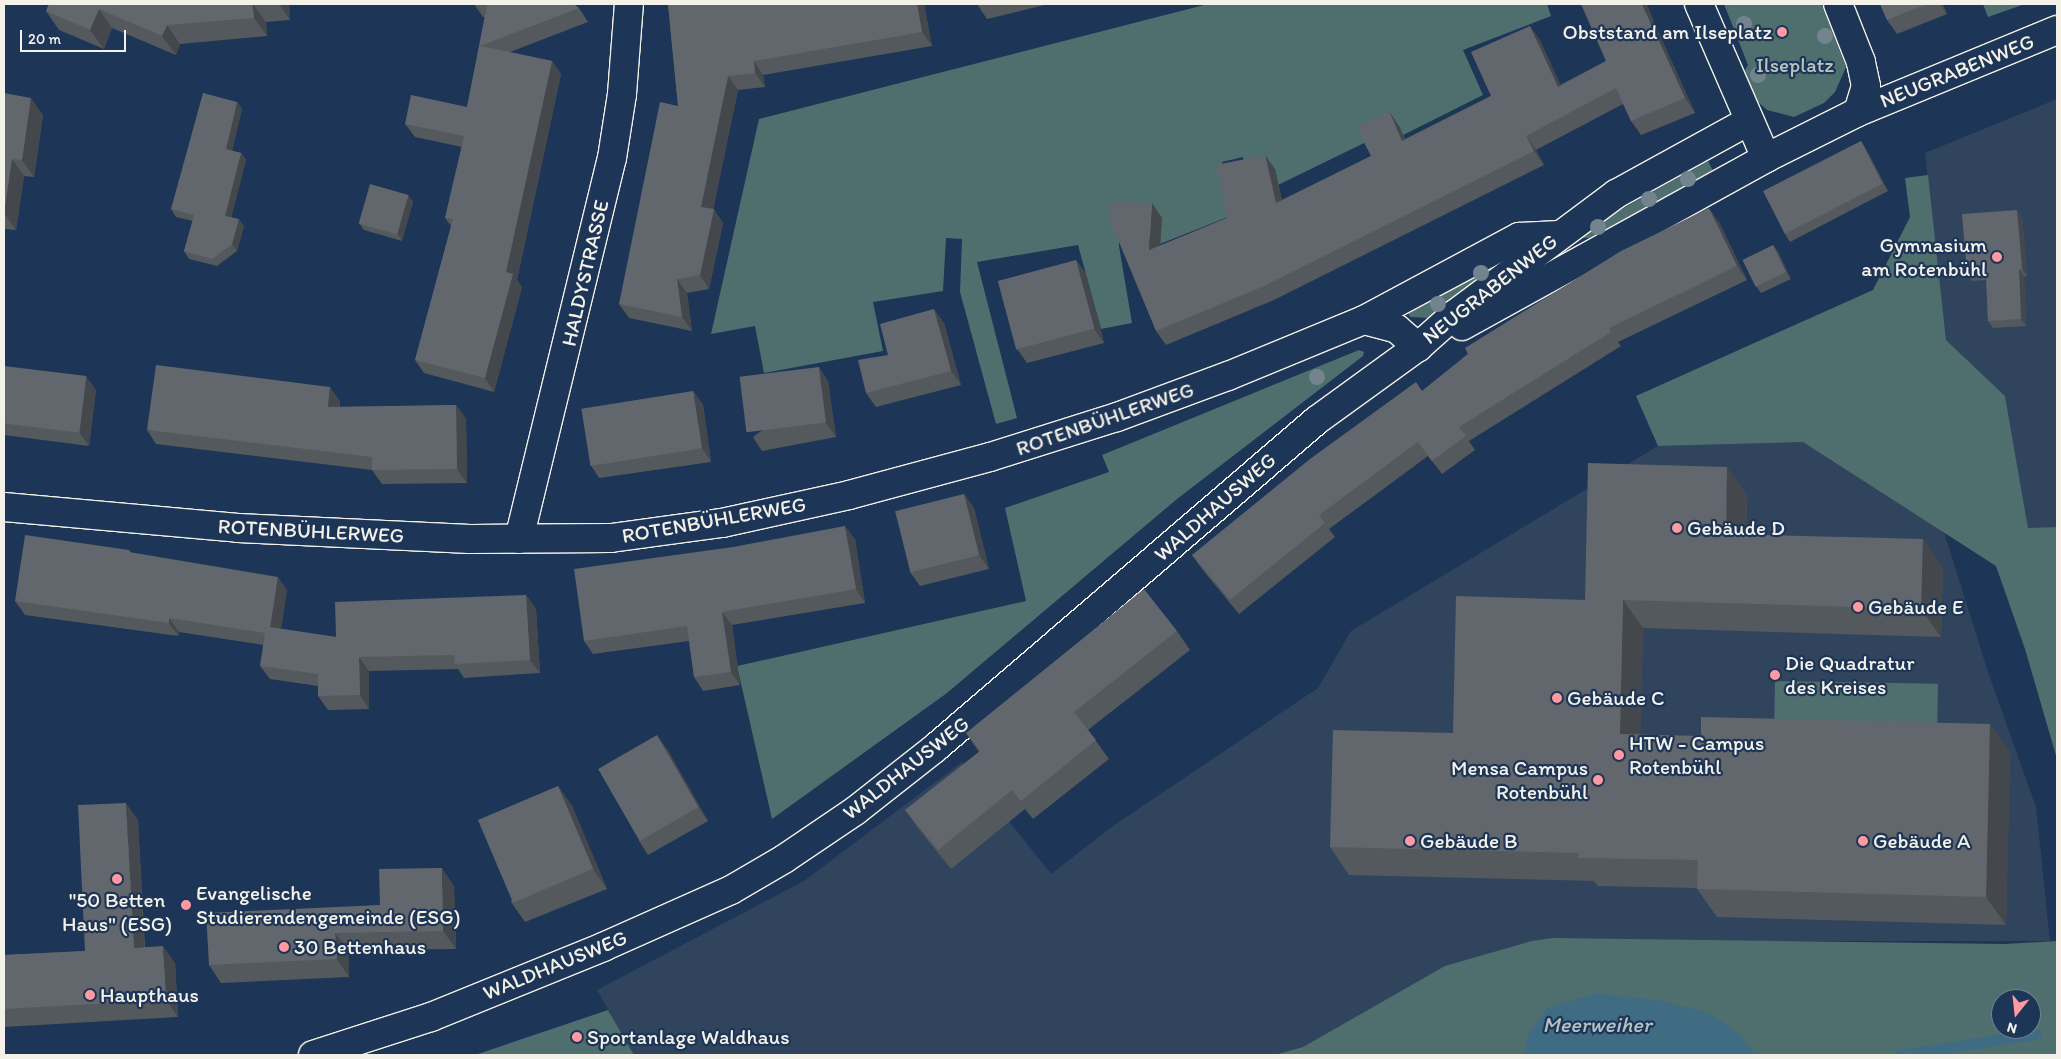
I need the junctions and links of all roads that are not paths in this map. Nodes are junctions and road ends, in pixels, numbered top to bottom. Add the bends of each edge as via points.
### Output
1 (629, 4) edge
2 (1699, 4) edge
3 (1838, 4) edge
4 (2057, 30) edge
5 (1858, 112) junction
6 (1749, 121) junction
7 (1766, 158) junction
8 (1559, 234) junction
9 (1364, 320) junction
10 (1418, 347) junction
11 (4, 507) edge
12 (519, 539) junction
13 (313, 1055) edge

1 - 12 main road, HALDYSTRASSE via 622,94 612,158
2 - 6 main road
3 - 5 main road via 1861,62 1866,86
4 - 5 main road, NEUGRABENWEG
5 - 7 main road
6 - 7 main road
6 - 8 main road, NEUGRABENWEG via 1616,194
7 - 10 main road, NEUGRABENWEG via 1464,325
8 - 9 main road, ROTENBÜHLERWEG via 1519,237
8 - 10 main road, NEUGRABENWEG
9 - 10 main road via 1397,329
9 - 12 main road, ROTENBÜHLERWEG via 1228,376 1117,416 990,457 849,495 722,523 611,538
10 - 13 main road, WALDHAUSWEG via 1317,420 936,748 784,859 732,890 603,947 431,1017
11 - 12 main road, ROTENBÜHLERWEG via 324,534

